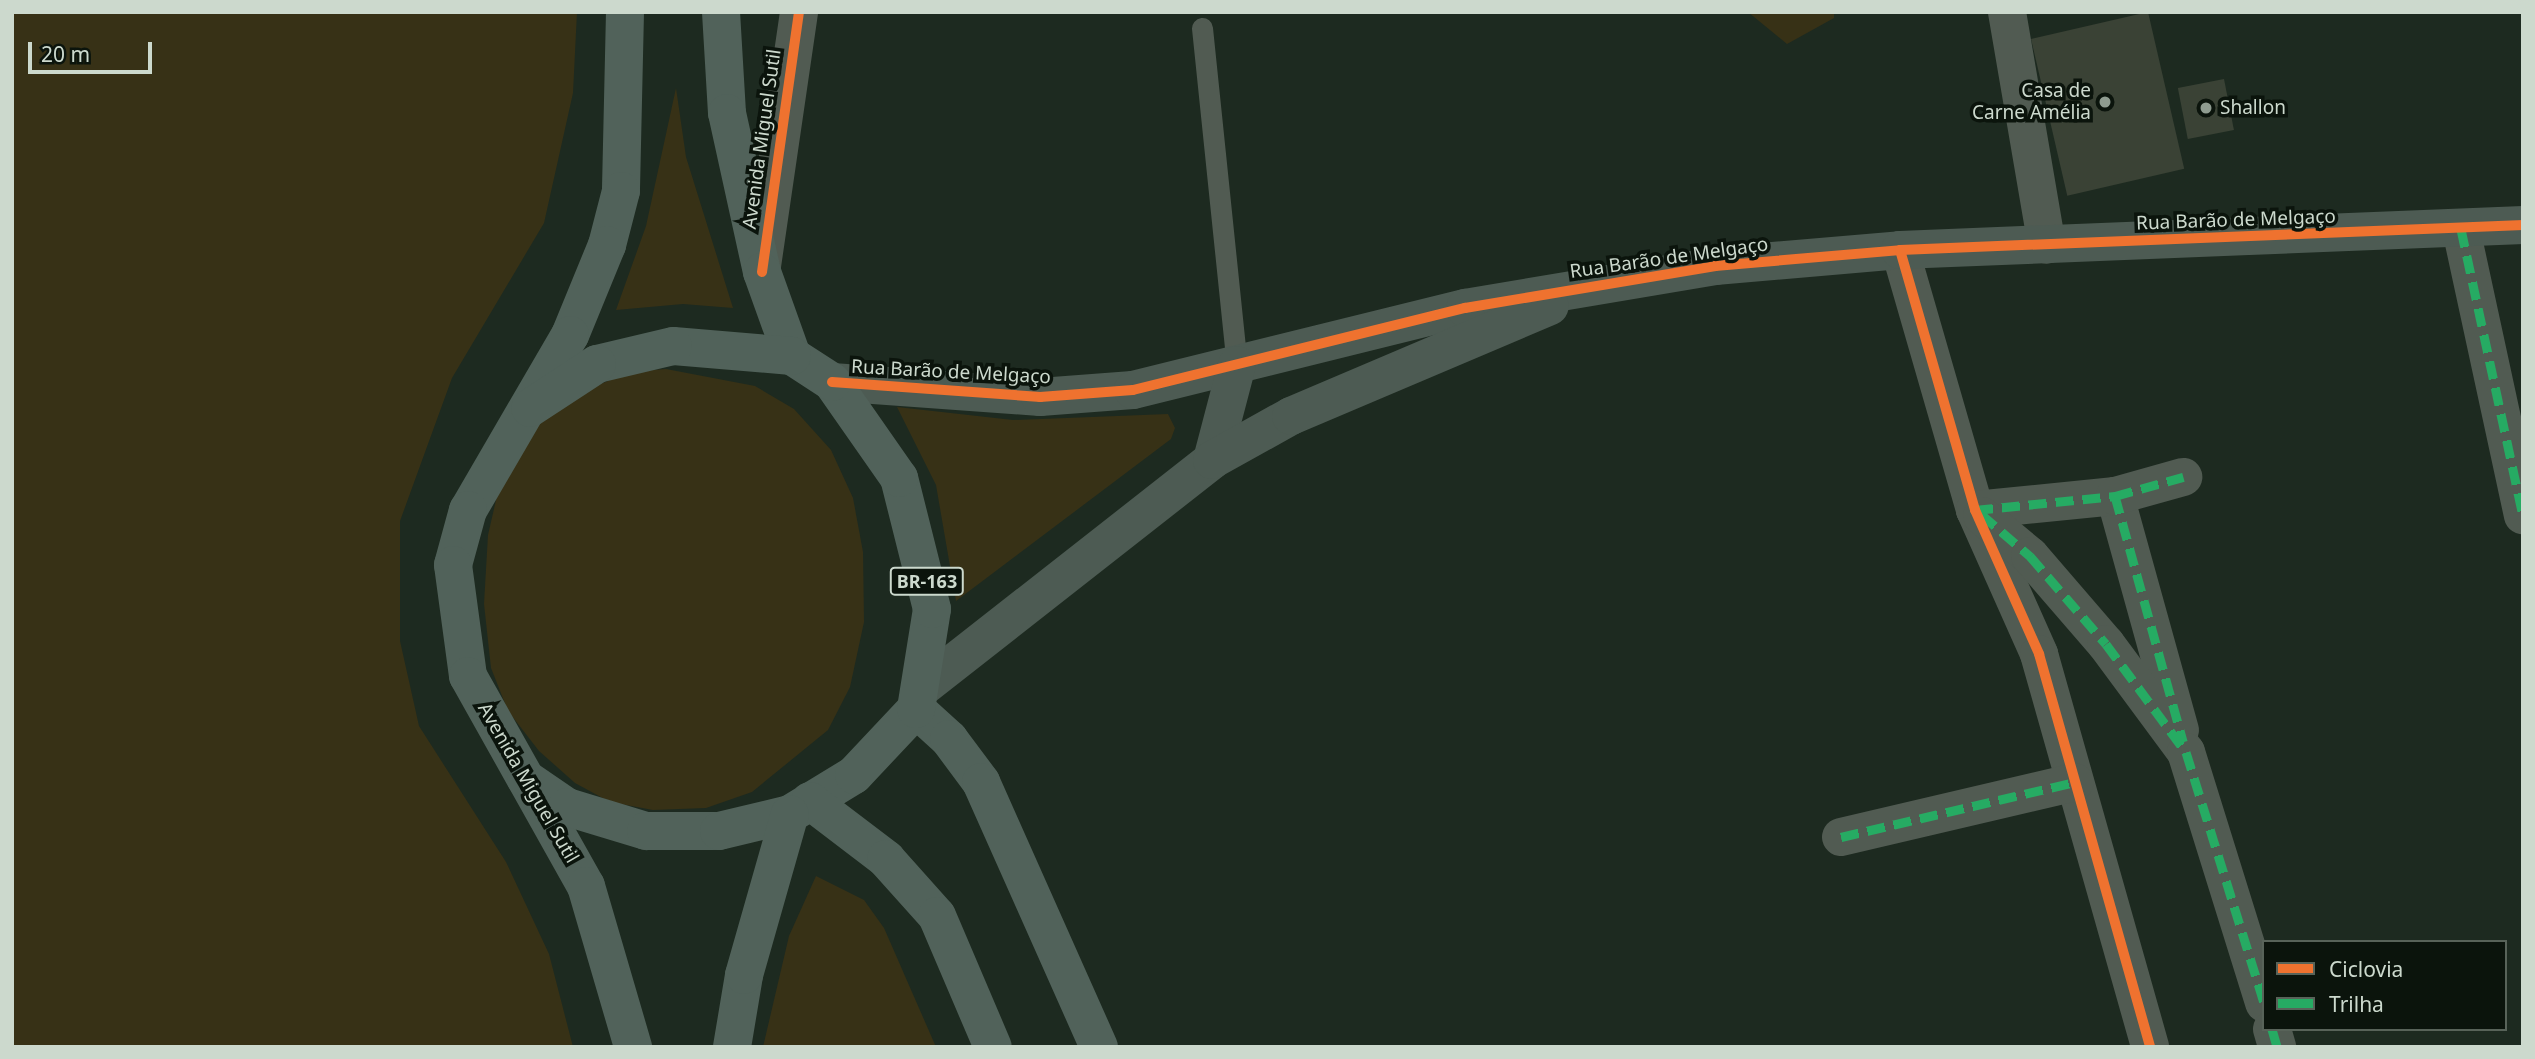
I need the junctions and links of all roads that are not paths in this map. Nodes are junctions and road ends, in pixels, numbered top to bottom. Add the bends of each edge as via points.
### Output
1 (625, 12) edge
2 (721, 12) edge
3 (799, 12) edge
4 (2007, 12) edge
5 (1202, 28) dead end
6 (2523, 225) edge
7 (2460, 229) junction
8 (2047, 245) junction
9 (1900, 250) junction
10 (762, 272) junction
11 (1590, 287) junction
12 (792, 356) junction
13 (1237, 365) junction
14 (832, 382) junction
15 (530, 408) junction
16 (1212, 460) junction
17 (2183, 477) dead end
18 (2115, 496) junction
19 (1975, 510) junction
20 (2523, 515) edge
21 (919, 698) junction
22 (2186, 752) junction
23 (526, 779) junction
24 (2075, 782) junction
25 (800, 807) junction
26 (1841, 837) dead end
27 (2262, 997) edge
28 (633, 1047) edge
29 (732, 1047) edge
30 (993, 1047) edge
31 (1099, 1047) edge
32 (2150, 1047) edge

1 - 15 main road, Avenida Miguel Sutil / BR-163 via 621,191 607,244 570,335
2 - 10 main road, Avenida Miguel Sutil via 727,113
3 - 10 street, Avenida Miguel Sutil
4 - 8 street
5 - 13 lane
6 - 7 street, Rua Barão de Melgaço
7 - 8 street, Rua Barão de Melgaço
7 - 20 street
8 - 9 street, Rua Barão de Melgaço
9 - 11 street, Rua Barão de Melgaço via 1715,266
9 - 19 street
10 - 12 main road, Avenida Miguel Sutil
11 - 13 street, Rua Barão de Melgaço via 1465,308
11 - 16 street, Rua Barão de Melgaço via 1479,341 1291,416
12 - 14 main road, BR-163
12 - 15 main road, Avenida Miguel Sutil / BR-163 via 673,346 597,364
13 - 14 street, Rua Barão de Melgaço via 1133,390 1040,397
13 - 16 street via 1232,402
14 - 21 main road, BR-163 via 899,478 923,555 932,609
15 - 23 main road, Avenida Miguel Sutil / BR-163 via 468,510 453,565 468,676
16 - 21 street, Rua Barão de Melgaço
17 - 18 street
18 - 19 street
18 - 22 street
19 - 22 street via 2030,556 2106,643
19 - 24 street via 2039,654
21 - 25 main road, BR-163 via 854,775
21 - 31 main road via 981,782
22 - 27 street
23 - 25 main road, BR-163 via 567,807 646,831 719,831
23 - 28 main road, Avenida Miguel Sutil / BR-163 via 586,886
24 - 26 street
24 - 32 street
25 - 29 main road via 744,975
25 - 30 main road via 886,859 937,916

